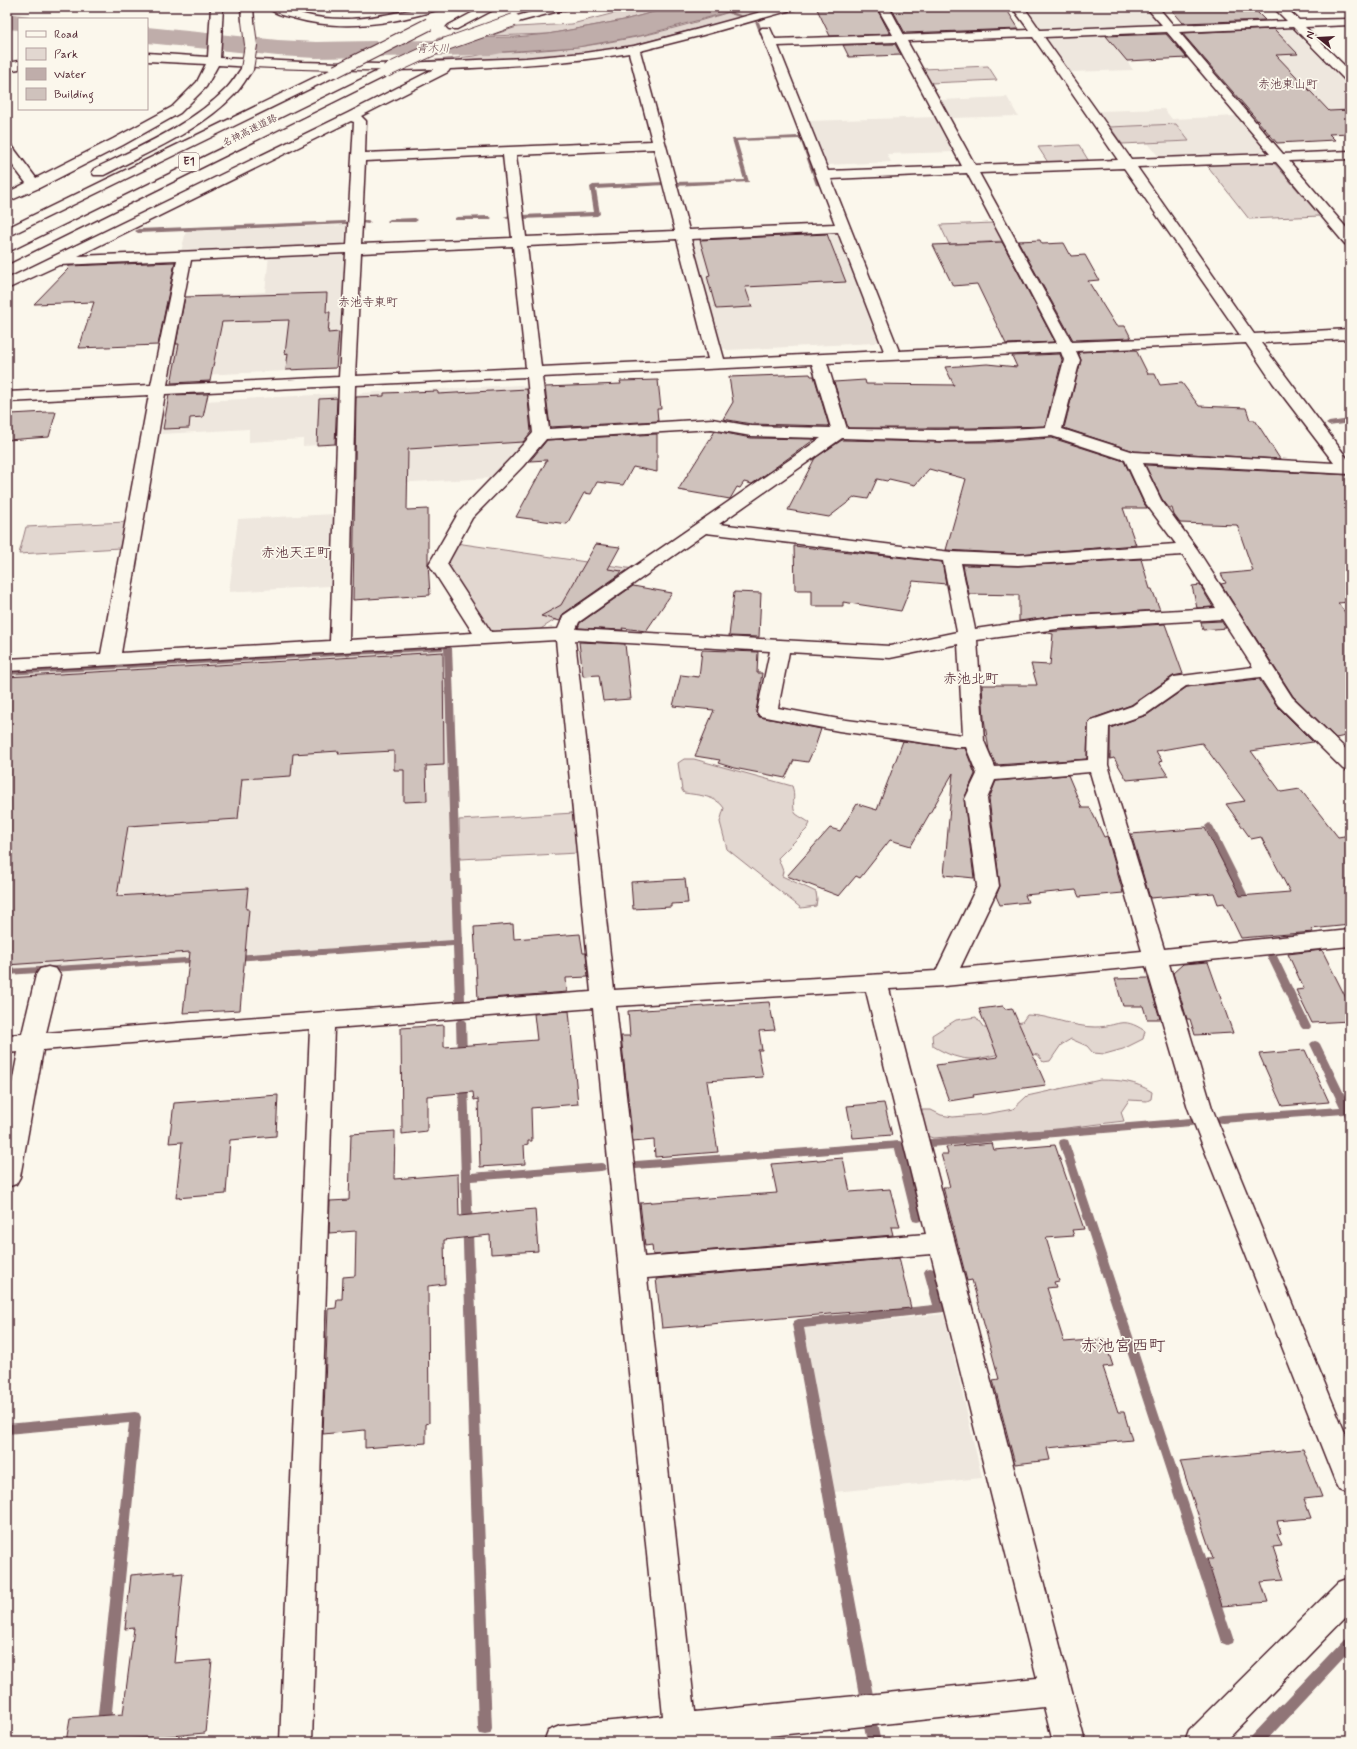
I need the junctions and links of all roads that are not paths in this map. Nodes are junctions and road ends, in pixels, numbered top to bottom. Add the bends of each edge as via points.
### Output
1 (217, 7) edge
2 (246, 7) edge
3 (274, 7) edge
4 (436, 7) edge
5 (491, 7) edge
6 (562, 7) edge
7 (791, 7) edge
8 (883, 7) edge
9 (1018, 7) edge
10 (1152, 7) edge
11 (1279, 7) edge
12 (760, 15) junction
13 (442, 17) dead end
14 (1350, 22) edge
15 (1296, 24) junction
16 (1170, 29) junction
17 (1036, 34) junction
18 (900, 38) junction
19 (771, 43) junction
20 (634, 49) junction
21 (148, 57) edge
22 (215, 57) junction
23 (18, 65) edge
24 (450, 66) junction
25 (7, 67) edge
26 (1350, 78) edge
27 (352, 116) junction
28 (660, 145) junction
29 (7, 149) edge
30 (509, 151) junction
31 (1350, 155) edge
32 (358, 157) junction
33 (1279, 157) junction
34 (1127, 163) junction
35 (971, 169) junction
36 (823, 175) junction
37 (88, 178) dead end
38 (34, 185) junction
39 (7, 198) edge
40 (33, 206) dead end
41 (7, 220) edge
42 (843, 228) junction
43 (7, 233) edge
44 (684, 235) junction
45 (1350, 241) edge
46 (520, 242) junction
47 (354, 249) junction
48 (7, 252) edge
49 (185, 256) junction
50 (7, 260) edge
51 (58, 261) junction
52 (7, 285) edge
53 (1350, 334) edge
54 (1250, 338) junction
55 (1067, 347) junction
56 (893, 355) junction
57 (818, 359) junction
58 (717, 363) junction
59 (535, 372) junction
60 (347, 381) junction
61 (158, 390) junction
62 (7, 397) edge
63 (1053, 431) junction
64 (840, 432) junction
65 (541, 434) junction
66 (1132, 457) junction
67 (1348, 468) edge
68 (705, 528) junction
69 (1188, 549) junction
70 (951, 557) junction
71 (1228, 613) junction
72 (565, 634) junction
73 (966, 636) junction
74 (486, 639) junction
75 (339, 647) junction
76 (780, 647) junction
77 (110, 660) junction
78 (7, 665) edge
79 (1265, 671) junction
80 (974, 741) junction
81 (1347, 759) edge
82 (1098, 765) junction
83 (986, 774) junction
84 (1350, 938) edge
85 (1155, 957) junction
86 (48, 975) dead end
87 (944, 978) junction
88 (875, 982) junction
89 (603, 999) junction
90 (322, 1021) junction
91 (32, 1042) junction
92 (7, 1044) edge
93 (7, 1177) edge
94 (941, 1243) junction
95 (632, 1269) junction
96 (1350, 1481) edge
97 (1350, 1592) edge
98 (1056, 1691) junction
99 (681, 1736) edge
100 (296, 1742) edge
101 (560, 1742) edge
102 (1070, 1742) edge
103 (1201, 1742) edge

1 - 22 main road
2 - 37 main road, bridge via 251,45 247,69 230,93 155,143
3 - 4 main road via 299,17 359,22 389,19
5 - 48 main road, 名神高速道路 / E1
6 - 50 main road, bridge via 514,20 438,47
7 - 12 main road
8 - 18 main road
9 - 17 main road
10 - 16 main road
11 - 15 main road
12 - 19 main road
12 - 20 main road
13 - 43 main road, 名神高速道路 / E1, bridge
14 - 15 main road
15 - 16 main road
15 - 26 main road
16 - 17 main road
16 - 33 main road
17 - 18 main road
17 - 34 main road
18 - 19 main road
18 - 35 main road
19 - 36 main road
20 - 24 main road via 584,57
20 - 28 main road
21 - 22 main road
22 - 24 main road via 308,66
22 - 38 main road via 202,84 176,110
23 - 25 main road
24 - 27 main road
27 - 32 main road via 360,122
27 - 51 main road
28 - 30 main road
28 - 44 main road
29 - 38 main road
30 - 32 main road
30 - 46 main road
31 - 33 main road
32 - 47 main road
33 - 34 main road
33 - 45 main road
34 - 35 main road
34 - 54 main road
35 - 36 main road
35 - 55 main road
36 - 42 main road
38 - 39 main road
40 - 41 main road
42 - 44 main road
42 - 56 main road
44 - 46 main road
44 - 58 main road
46 - 47 main road
46 - 59 main road
47 - 49 main road
47 - 60 main road
49 - 51 main road
49 - 61 main road
51 - 52 main road
53 - 54 main road
54 - 55 main road
54 - 67 main road via 1279,380
55 - 56 main road
55 - 63 main road via 1072,360
56 - 57 main road
57 - 58 main road
57 - 64 main road
58 - 59 main road
59 - 60 main road
59 - 65 main road
60 - 61 main road
60 - 75 main road
61 - 62 main road
61 - 77 main road
63 - 64 main road via 940,436
63 - 66 main road
64 - 65 main road via 751,431 712,424
64 - 68 main road
65 - 74 main road via 465,516 438,564
66 - 67 main road
66 - 69 main road via 1153,501
68 - 70 main road
68 - 72 main road via 571,619
69 - 70 main road via 1018,560
69 - 71 main road
70 - 73 main road
71 - 73 main road via 1057,623
71 - 79 main road
72 - 74 main road
72 - 76 main road
72 - 89 main road
73 - 76 main road via 890,652
73 - 80 main road
74 - 75 main road
75 - 77 main road
76 - 80 main road via 766,712 846,726 954,741
77 - 78 main road
79 - 81 main road via 1285,701
79 - 82 main road via 1181,681 1139,710 1099,724
80 - 83 main road
82 - 83 main road
82 - 85 main road
83 - 87 main road via 976,799 988,886
84 - 85 main road
85 - 87 main road
85 - 96 main road via 1200,1108
86 - 91 main road
87 - 88 main road
88 - 89 main road
88 - 94 main road
89 - 90 main road
89 - 95 main road
90 - 91 main road
90 - 100 main road
91 - 92 main road
91 - 93 main road
94 - 95 main road
94 - 98 main road
95 - 99 main road
97 - 103 main road
98 - 99 main road
98 - 102 main road
99 - 101 main road

